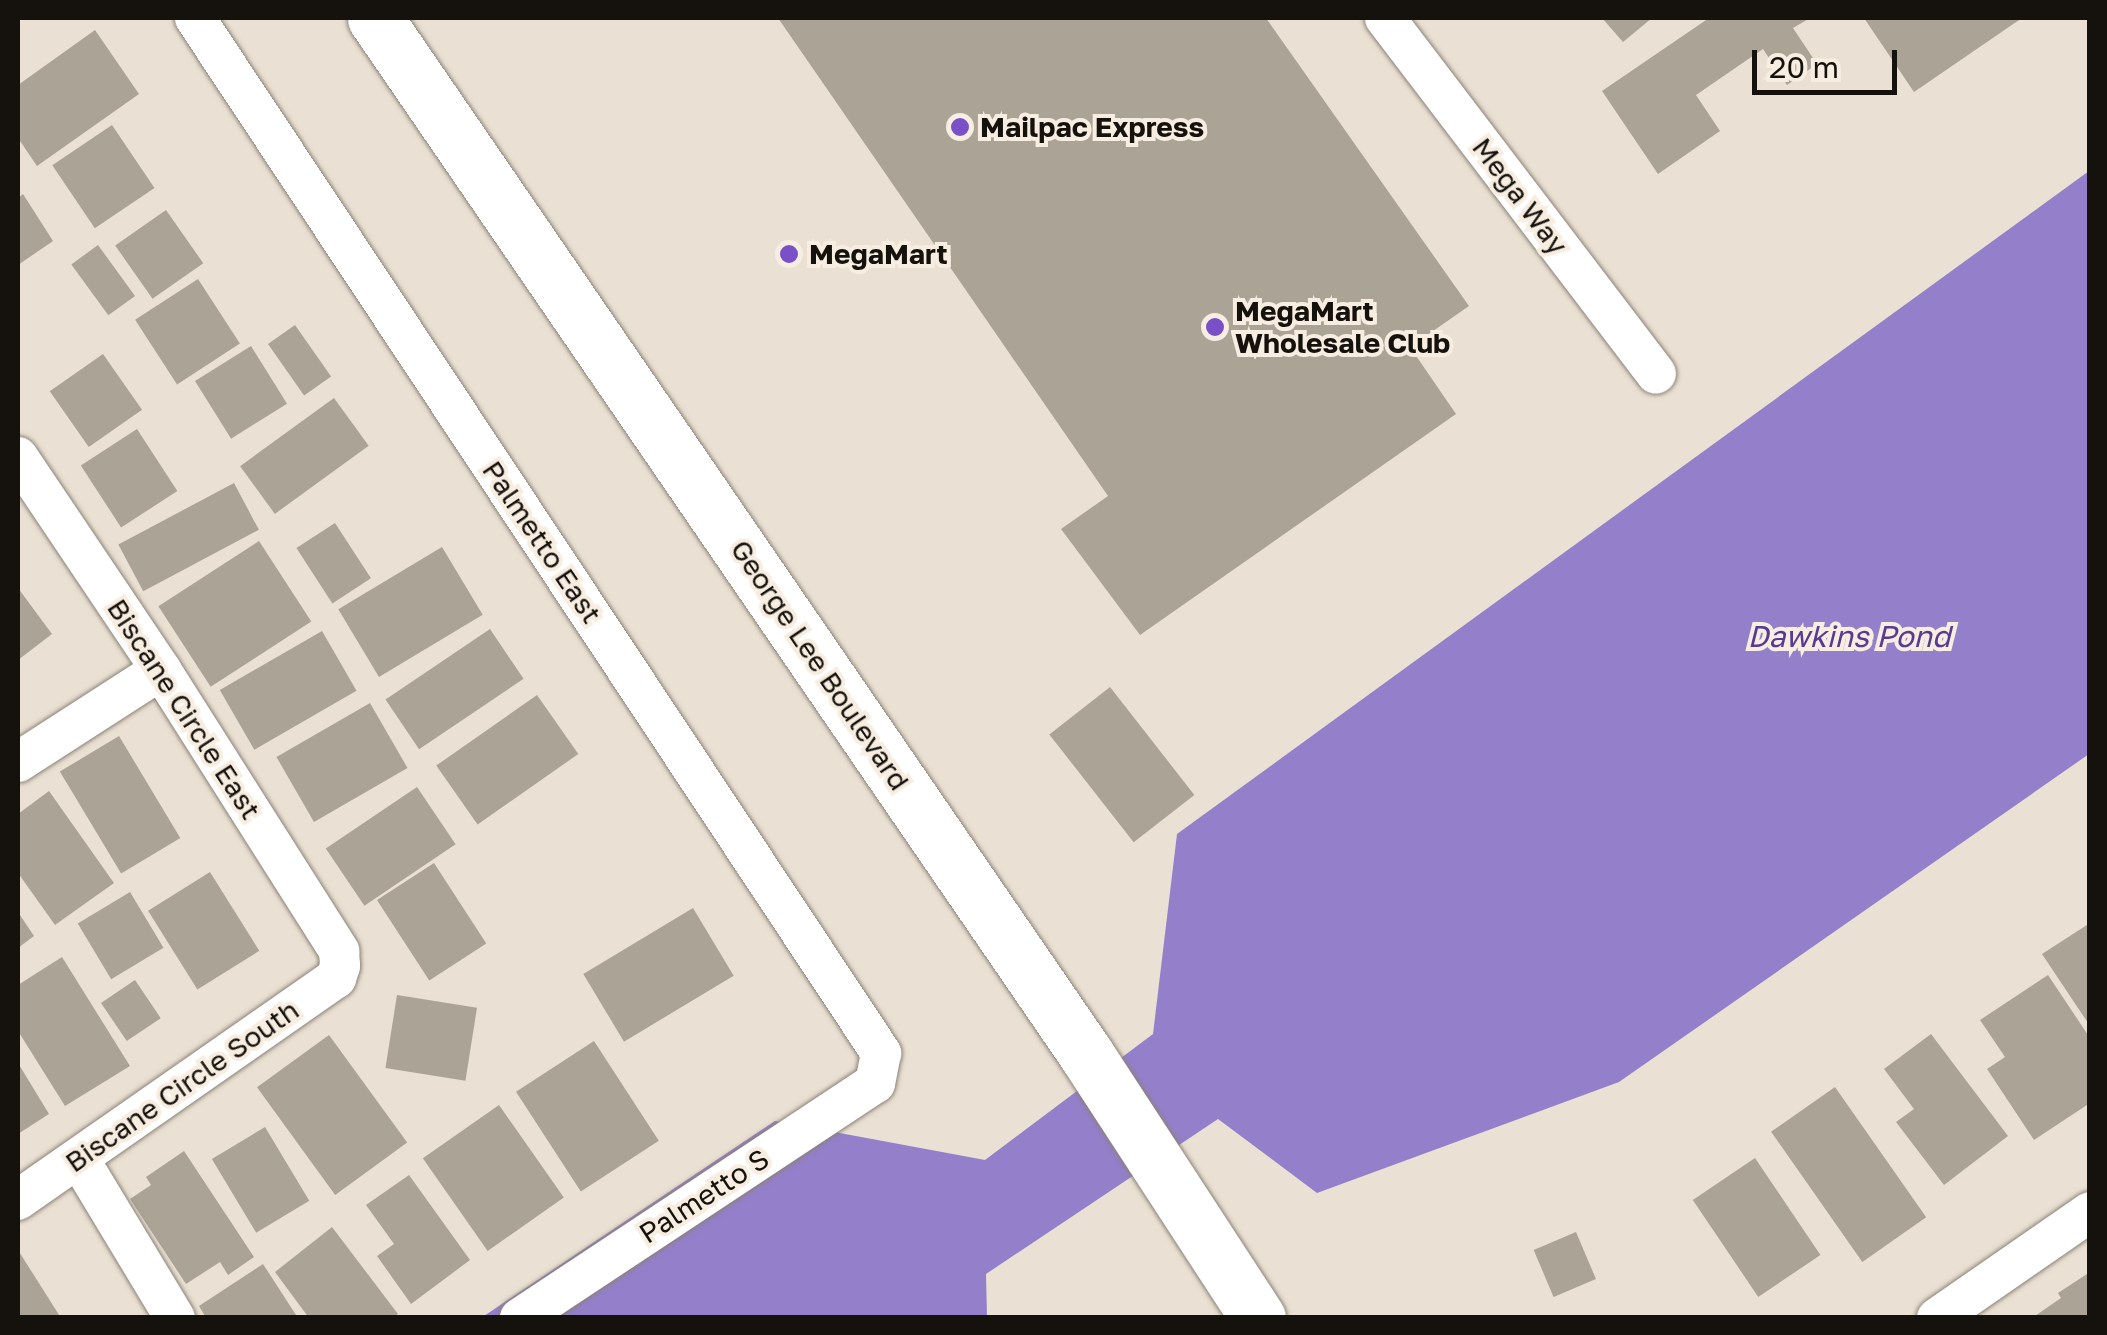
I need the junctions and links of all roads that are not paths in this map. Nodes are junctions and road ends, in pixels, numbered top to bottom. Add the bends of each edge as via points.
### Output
1 (194, 18) edge
2 (375, 18) edge
3 (1385, 18) edge
4 (1656, 374) dead end
5 (18, 457) edge
6 (161, 670) junction
7 (18, 762) edge
8 (340, 966) joint
9 (881, 1069) joint
10 (79, 1160) junction
11 (18, 1200) edge
12 (2090, 1212) edge
13 (1249, 1305) edge
14 (175, 1318) edge
15 (520, 1318) edge
16 (1937, 1318) edge

1 - 9 street, Palmetto East via 882,1053
2 - 13 main road, George Lee Boulevard via 1086,1054
3 - 4 street, Mega Way
5 - 6 street, Biscane Circle East
6 - 7 street
6 - 8 street, Biscane Circle East via 339,951
8 - 10 street, Biscane Circle South via 336,978
9 - 15 street, Palmetto S via 875,1083
10 - 11 street, Biscane Circle South
10 - 14 street
12 - 16 street

